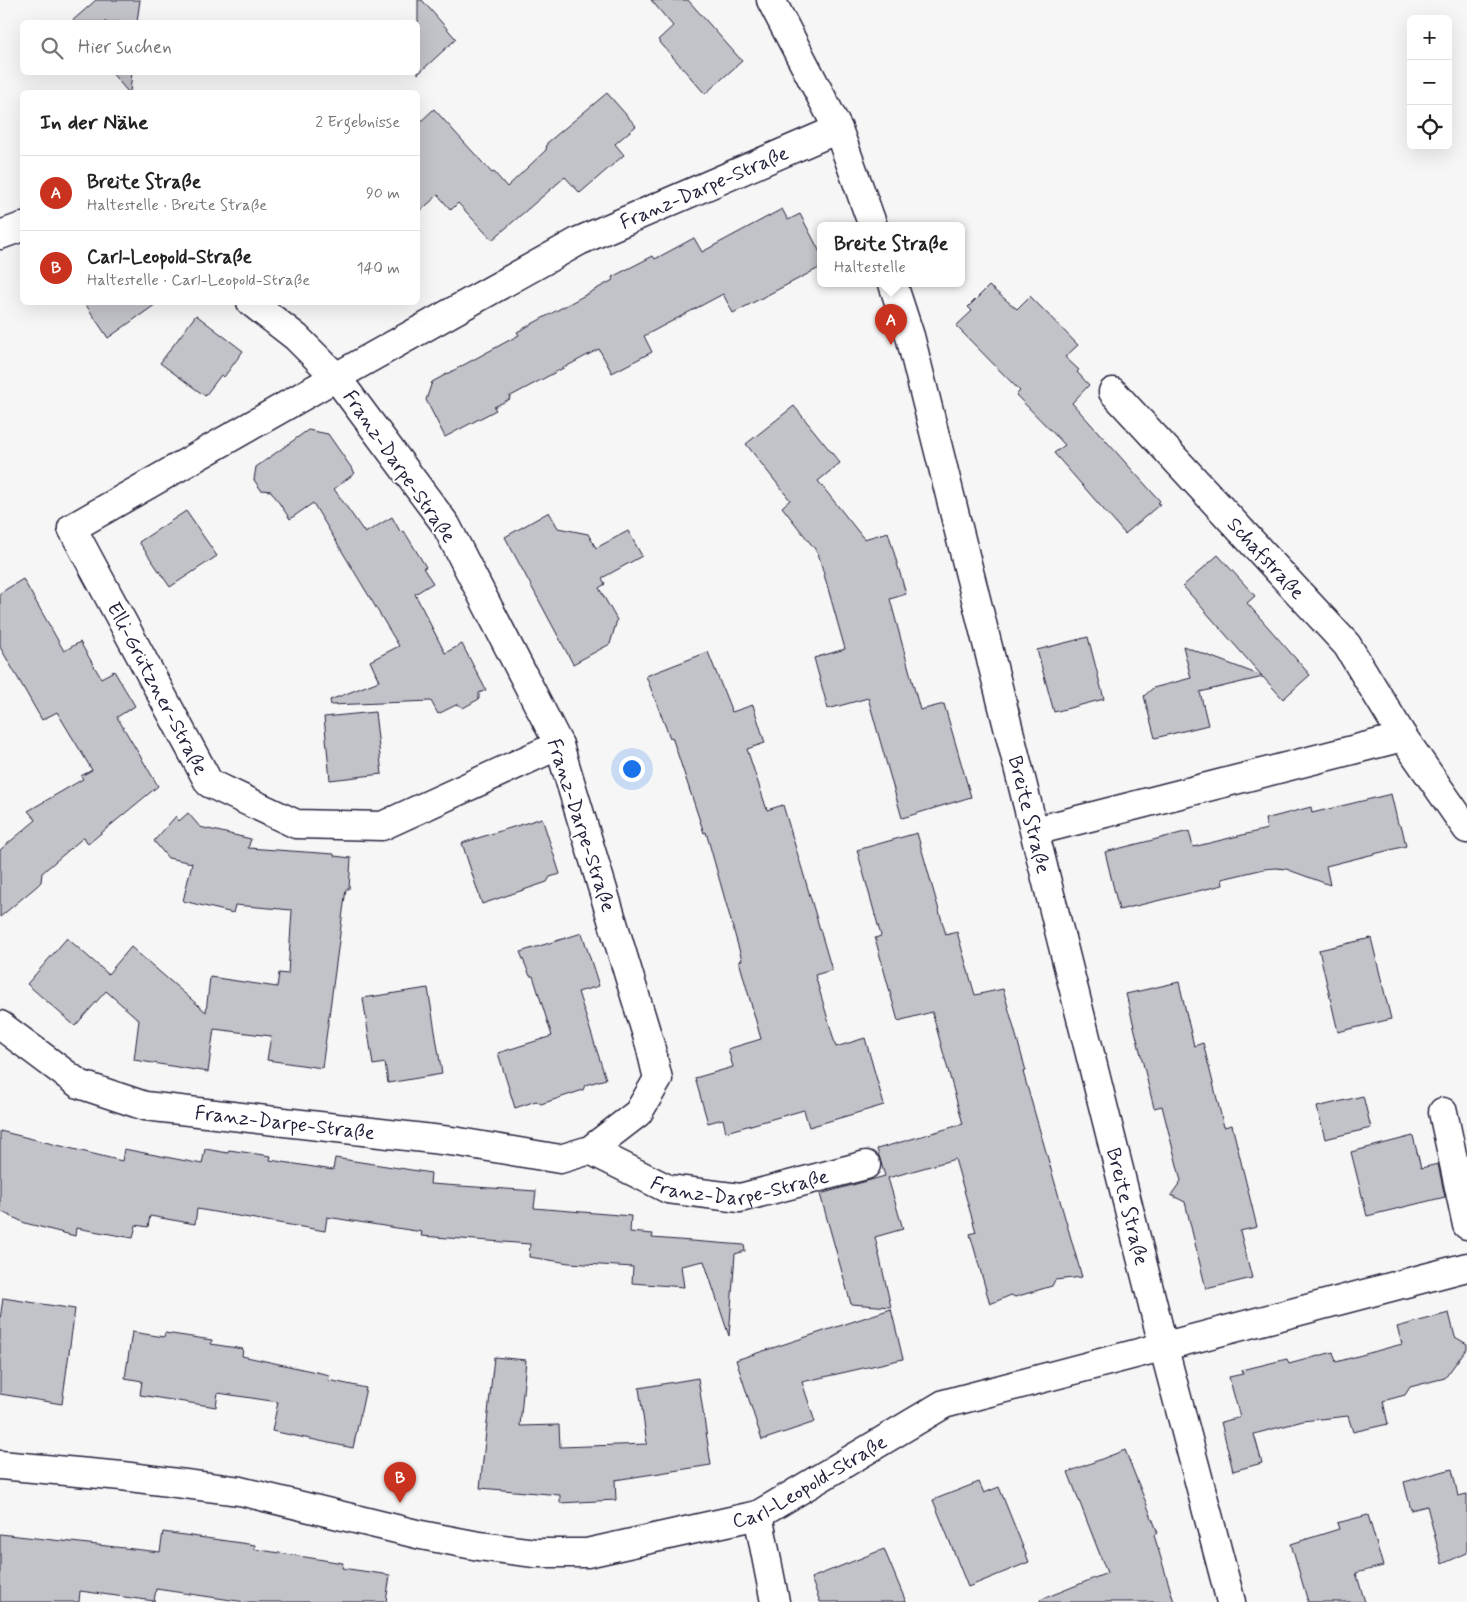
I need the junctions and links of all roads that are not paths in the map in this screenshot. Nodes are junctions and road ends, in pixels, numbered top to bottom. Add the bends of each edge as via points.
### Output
1 (771, 0) edge
2 (838, 130) junction
3 (871, 222) edge
4 (20, 228) edge
5 (0, 236) edge
6 (894, 287) edge
7 (255, 305) edge
8 (336, 377) junction
9 (1113, 392) dead end
10 (1404, 737) junction
11 (559, 745) junction
12 (1467, 829) edge
13 (1035, 831) junction
14 (0, 1025) edge
15 (1443, 1112) dead end
16 (590, 1150) junction
17 (866, 1165) dead end
18 (1467, 1225) edge
19 (1467, 1267) edge
20 (1163, 1345) junction
21 (0, 1465) edge
22 (758, 1515) junction
23 (775, 1602) edge
24 (1231, 1602) edge

1 - 2 street
2 - 3 street
2 - 8 street, Franz-Darpe-Straße via 579,242
4 - 5 street
6 - 13 street, Breite Straße via 910,336
7 - 8 street, Franz-Darpe-Straße via 296,337
8 - 11 street, Franz-Darpe-Straße via 446,525
8 - 11 street, Elli-Grützner-Straße via 72,528 209,783 296,824 382,826
9 - 10 street, Schafstraße via 1347,645
10 - 12 street, Schafstraße
10 - 13 street
11 - 16 street, Franz-Darpe-Straße via 658,1079 638,1113
13 - 20 street, Breite Straße
14 - 16 street, Franz-Darpe-Straße via 79,1084 145,1106 459,1142 560,1159
15 - 18 street
16 - 17 street, Franz-Darpe-Straße via 668,1189 740,1198
19 - 20 street
20 - 22 street, Carl-Leopold-Straße via 944,1404
20 - 24 street, Breite Straße
21 - 22 street, Carl-Leopold-Straße via 240,1491 479,1546 535,1552 587,1553
22 - 23 street

